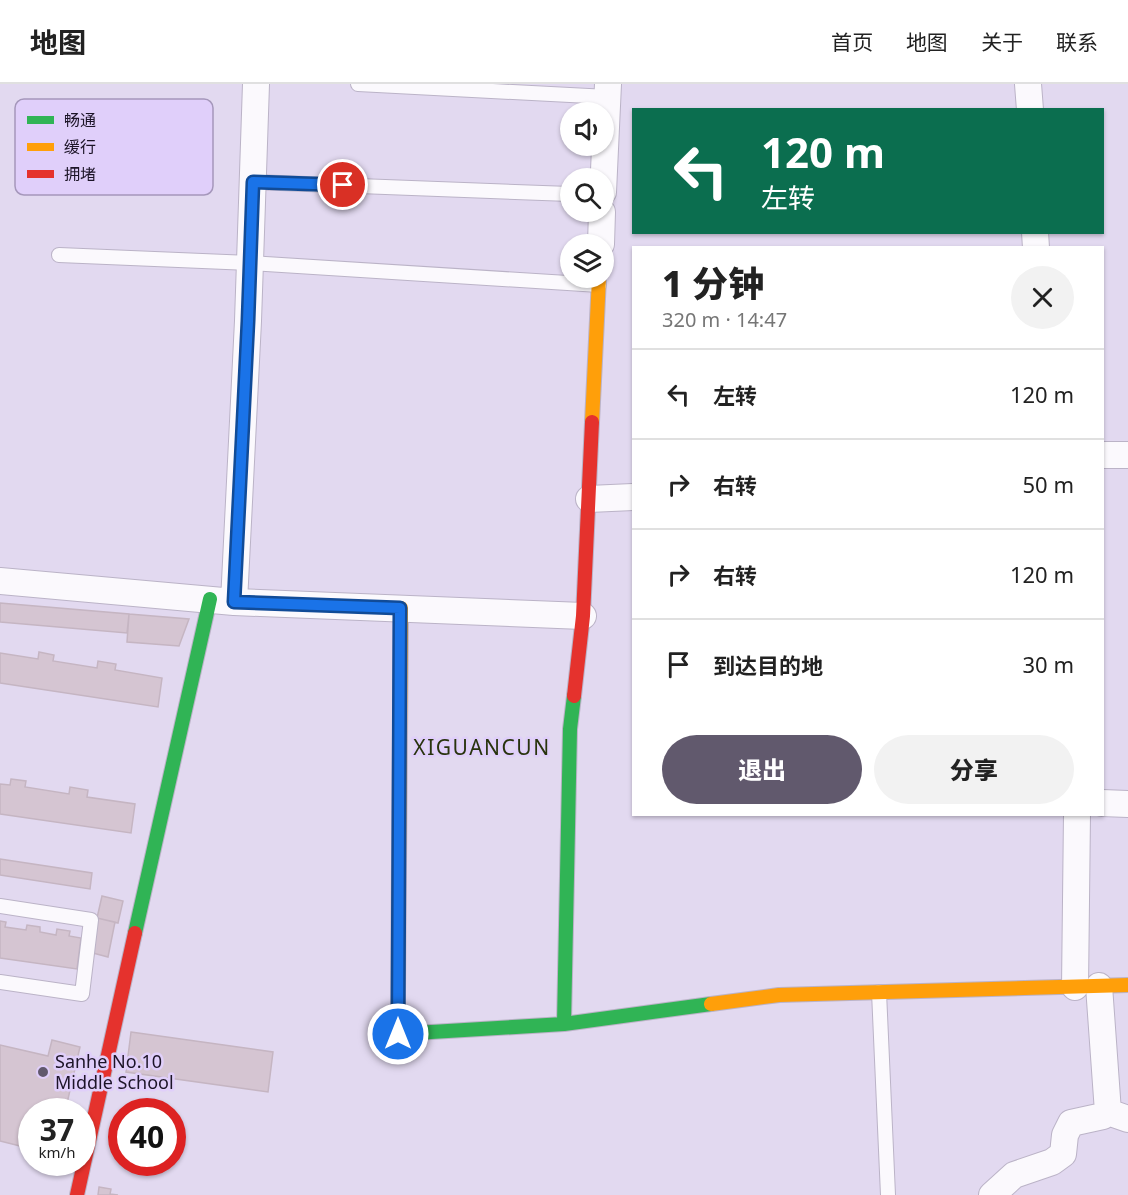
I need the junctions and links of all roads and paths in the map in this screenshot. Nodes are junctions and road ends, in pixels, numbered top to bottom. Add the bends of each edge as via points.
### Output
1 (256, 84) edge
2 (358, 84) edge
3 (1028, 84) edge
4 (608, 90) edge
5 (1029, 108) edge
6 (604, 168) edge
7 (253, 182) junction
8 (560, 194) edge
9 (58, 255) dead end
10 (250, 263) junction
11 (560, 279) edge
12 (599, 288) edge
13 (1104, 455) edge
14 (1128, 455) edge
15 (632, 497) edge
16 (589, 499) junction
17 (0, 582) edge
18 (222, 600) junction
19 (400, 608) junction
20 (584, 616) junction
21 (1104, 803) edge
22 (1128, 804) edge
23 (1077, 816) edge
24 (0, 906) edge
25 (0, 982) edge
26 (1128, 985) edge
27 (1087, 987) junction
28 (879, 992) junction
29 (564, 1024) junction
30 (1118, 1115) edge
31 (77, 1195) edge
32 (888, 1195) edge
33 (992, 1195) edge

1 - 7 street
2 - 4 lane
3 - 5 street
4 - 6 street
7 - 8 lane
7 - 10 street
9 - 10 lane
10 - 11 lane
10 - 18 street
12 - 16 street
13 - 14 street
15 - 16 street
16 - 20 street
17 - 18 street
18 - 19 street
18 - 31 street
19 - 20 street
19 - 29 street via 398,1034
20 - 29 street via 570,729
21 - 22 street
23 - 27 street
24 - 25 lane via 91,920 82,994
26 - 27 street
27 - 28 street
27 - 30 street
28 - 29 street via 779,995
28 - 32 lane
30 - 33 street via 1071,1123 1063,1154 1052,1162 1014,1175

